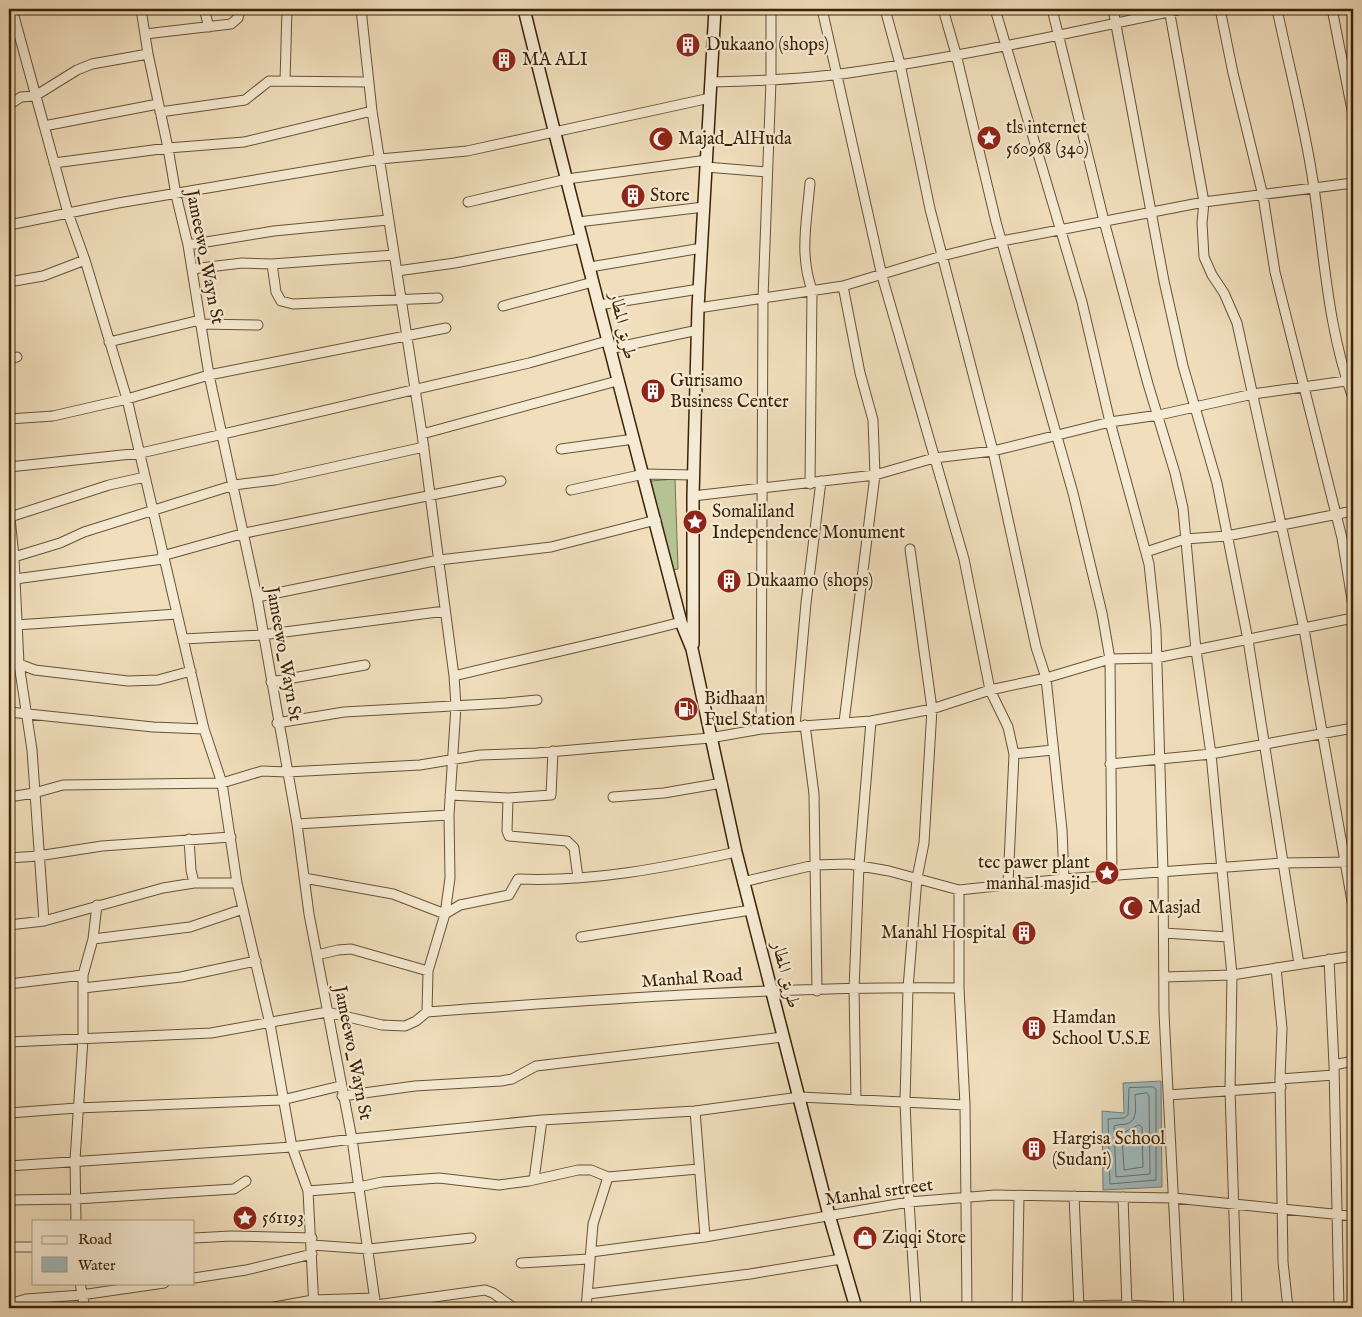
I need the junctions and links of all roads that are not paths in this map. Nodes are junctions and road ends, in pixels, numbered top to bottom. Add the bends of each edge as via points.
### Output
1 (12, 9) edge
2 (141, 9) edge
3 (204, 9) edge
4 (240, 9) edge
5 (287, 9) edge
6 (361, 9) edge
7 (524, 9) edge
8 (714, 9) edge
9 (770, 9) edge
10 (822, 9) edge
11 (885, 9) edge
12 (942, 9) edge
13 (994, 9) edge
14 (1052, 9) edge
15 (1113, 9) edge
16 (1182, 9) edge
17 (1220, 9) edge
18 (1277, 9) edge
19 (1332, 9) edge
20 (1170, 10) edge
21 (1115, 23) junction
22 (209, 27) junction
23 (145, 34) junction
24 (1057, 34) junction
25 (1006, 45) junction
26 (148, 54) junction
27 (956, 54) junction
28 (900, 64) junction
29 (835, 74) junction
30 (771, 80) junction
31 (285, 81) junction
32 (368, 82) junction
33 (712, 82) junction
34 (35, 96) junction
35 (710, 98) junction
36 (9, 105) edge
37 (159, 108) junction
38 (372, 111) junction
39 (1353, 115) edge
40 (44, 126) junction
41 (554, 132) junction
42 (168, 148) junction
43 (380, 159) junction
44 (54, 163) junction
45 (706, 164) junction
46 (767, 172) junction
47 (567, 179) junction
48 (810, 183) dead end
49 (1353, 183) edge
50 (1313, 188) junction
51 (176, 195) junction
52 (1263, 196) junction
53 (468, 202) dead end
54 (1204, 202) junction
55 (704, 207) junction
56 (68, 213) junction
57 (1150, 213) junction
58 (388, 220) junction
59 (1104, 221) junction
60 (578, 222) junction
61 (9, 224) edge
62 (1060, 231) junction
63 (582, 238) junction
64 (1002, 241) junction
65 (188, 245) junction
66 (702, 248) junction
67 (394, 255) junction
68 (942, 256) junction
69 (85, 260) junction
70 (272, 264) junction
71 (590, 267) junction
72 (192, 269) junction
73 (397, 271) junction
74 (882, 276) junction
75 (9, 282) edge
76 (593, 282) junction
77 (843, 286) junction
78 (699, 289) junction
79 (812, 290) junction
80 (438, 298) dead end
81 (763, 298) junction
82 (402, 300) junction
83 (599, 304) junction
84 (503, 306) dead end
85 (698, 308) junction
86 (200, 322) junction
87 (258, 325) dead end
88 (446, 328) dead end
89 (698, 330) junction
90 (407, 334) junction
91 (109, 342) junction
92 (608, 345) junction
93 (209, 375) junction
94 (1350, 380) edge
95 (617, 381) junction
96 (1304, 387) junction
97 (416, 388) junction
98 (1253, 394) junction
99 (1353, 398) edge
100 (127, 399) junction
101 (1194, 407) junction
102 (1159, 415) junction
103 (9, 419) edge
104 (1110, 422) junction
105 (223, 433) junction
106 (422, 434) junction
107 (1056, 435) junction
108 (634, 438) junction
109 (424, 446) junction
110 (561, 449) dead end
111 (993, 451) junction
112 (141, 453) junction
113 (934, 458) junction
114 (9, 467) edge
115 (644, 474) junction
116 (694, 475) junction
117 (875, 475) junction
118 (145, 477) junction
119 (501, 481) dead end
120 (821, 481) junction
121 (810, 484) junction
122 (234, 485) junction
123 (760, 488) junction
124 (571, 490) dead end
125 (431, 496) junction
126 (693, 496) junction
127 (154, 510) junction
128 (1353, 511) edge
129 (9, 513) edge
130 (1335, 513) junction
131 (656, 520) junction
132 (1282, 524) junction
133 (244, 533) junction
134 (1227, 536) junction
135 (1186, 539) junction
136 (910, 550) dead end
137 (1146, 552) junction
138 (14, 557) junction
139 (163, 558) junction
140 (439, 560) junction
141 (15, 579) junction
142 (257, 597) junction
143 (12, 606) edge
144 (1353, 606) edge
145 (445, 611) junction
146 (177, 614) junction
147 (1353, 618) edge
148 (681, 622) junction
149 (16, 625) junction
150 (1304, 629) junction
151 (262, 635) junction
152 (183, 639) junction
153 (1248, 640) junction
154 (692, 648) junction
155 (1196, 650) junction
156 (1156, 658) junction
157 (1110, 659) junction
158 (9, 663) edge
159 (19, 664) junction
160 (365, 665) dead end
161 (191, 671) junction
162 (454, 676) junction
163 (1046, 678) junction
164 (271, 682) junction
165 (990, 690) junction
166 (537, 700) dead end
167 (456, 706) junction
168 (932, 709) junction
169 (9, 712) edge
170 (27, 713) junction
171 (871, 721) junction
172 (844, 722) junction
173 (277, 723) junction
174 (805, 725) junction
175 (796, 726) junction
176 (1353, 728) edge
177 (204, 729) junction
178 (761, 729) junction
179 (1323, 733) junction
180 (710, 738) junction
181 (1265, 743) junction
182 (1054, 750) junction
183 (553, 751) junction
184 (1014, 754) junction
185 (1211, 754) junction
186 (453, 759) junction
187 (1159, 759) junction
188 (1110, 764) junction
189 (287, 772) junction
190 (222, 783) junction
191 (722, 783) junction
192 (34, 793) junction
193 (450, 795) junction
194 (9, 797) edge
195 (613, 797) dead end
196 (508, 798) junction
197 (449, 815) junction
198 (297, 824) junction
199 (231, 837) junction
200 (188, 840) junction
201 (736, 852) junction
202 (38, 856) junction
203 (9, 858) edge
204 (1349, 862) edge
205 (1282, 863) junction
206 (814, 865) junction
207 (859, 865) junction
208 (1223, 867) junction
209 (1163, 872) junction
210 (1112, 877) junction
211 (304, 878) junction
212 (578, 878) junction
213 (917, 878) junction
214 (1064, 879) junction
215 (194, 882) junction
216 (237, 882) junction
217 (743, 882) junction
218 (1008, 884) junction
219 (959, 890) junction
220 (97, 906) junction
221 (1353, 907) edge
222 (243, 910) junction
223 (751, 910) junction
224 (445, 914) junction
225 (44, 921) junction
226 (9, 925) edge
227 (1164, 933) junction
228 (1228, 936) junction
229 (581, 937) dead end
230 (93, 939) junction
231 (317, 955) junction
232 (1353, 956) edge
233 (1329, 959) junction
234 (256, 961) junction
235 (1299, 964) junction
236 (1276, 968) junction
237 (428, 971) junction
238 (83, 975) junction
239 (1232, 975) junction
240 (1164, 978) junction
241 (9, 984) edge
242 (83, 988) junction
243 (908, 988) junction
244 (959, 988) junction
245 (854, 989) junction
246 (771, 990) junction
247 (817, 991) junction
248 (327, 1012) junction
249 (427, 1012) junction
250 (270, 1024) junction
251 (783, 1037) junction
252 (83, 1039) junction
253 (9, 1042) edge
254 (1353, 1060) edge
255 (1334, 1065) junction
256 (1334, 1075) junction
257 (1280, 1083) junction
258 (340, 1086) junction
259 (1230, 1090) junction
260 (1168, 1095) junction
261 (342, 1096) junction
262 (800, 1097) junction
263 (282, 1100) junction
264 (856, 1100) junction
265 (905, 1101) junction
266 (965, 1105) junction
267 (78, 1108) junction
268 (695, 1112) junction
269 (9, 1113) edge
270 (542, 1120) junction
271 (352, 1139) junction
272 (292, 1147) junction
273 (75, 1160) junction
274 (9, 1166) edge
275 (698, 1168) junction
276 (608, 1177) junction
277 (534, 1180) junction
278 (246, 1181) dead end
279 (359, 1187) junction
280 (308, 1191) junction
281 (1019, 1196) junction
282 (1074, 1196) junction
283 (1123, 1197) junction
284 (964, 1198) junction
285 (1174, 1198) junction
286 (76, 1199) junction
287 (9, 1200) edge
288 (908, 1202) junction
289 (1233, 1204) junction
290 (1282, 1209) junction
291 (829, 1215) junction
292 (1337, 1216) junction
293 (1353, 1216) edge
294 (76, 1220) edge
295 (705, 1237) junction
296 (195, 1238) edge
297 (472, 1238) dead end
298 (312, 1246) junction
299 (9, 1247) edge
300 (32, 1247) edge
301 (369, 1249) junction
302 (590, 1256) junction
303 (841, 1259) junction
304 (521, 1263) dead end
305 (195, 1278) edge
306 (80, 1284) edge
307 (157, 1284) edge
308 (588, 1294) junction
309 (81, 1295) junction
310 (9, 1304) edge
311 (314, 1304) edge
312 (376, 1304) edge
313 (1017, 1307) edge
314 (1079, 1307) edge
315 (1127, 1307) edge
316 (85, 1308) edge
317 (269, 1308) edge
318 (514, 1308) edge
319 (586, 1308) edge
320 (856, 1308) edge
321 (916, 1308) edge
322 (968, 1308) edge
323 (978, 1308) edge
324 (1182, 1308) edge
325 (1237, 1308) edge
326 (1288, 1308) edge
327 (1339, 1308) edge

1 - 34 street
2 - 23 street, Jameewo_Wayn St
3 - 22 street
4 - 22 street via 236,22
5 - 31 street
6 - 32 street
7 - 41 main road, طريق المطار
8 - 33 main road, طريق المطار
9 - 30 street
10 - 29 street
11 - 28 street
12 - 27 street
13 - 25 street
14 - 24 street
15 - 21 street
16 - 20 street
17 - 52 street via 1232,73
18 - 50 street
19 - 39 street
20 - 21 street
20 - 54 street
21 - 24 street
21 - 57 street
22 - 23 street
23 - 26 street, Jameewo_Wayn St
24 - 25 street
24 - 59 street
25 - 27 street
25 - 62 street
26 - 34 street via 92,64
26 - 37 street, Jameewo_Wayn St
27 - 28 street
27 - 64 street
28 - 29 street
28 - 68 street
29 - 30 street
29 - 74 street
30 - 33 street
30 - 46 street
31 - 32 street
31 - 37 street via 269,81 245,100
32 - 38 street
33 - 35 main road, طريق المطار
34 - 36 street via 21,97
34 - 40 street
35 - 41 street
35 - 45 main road, طريق المطار
37 - 40 street
37 - 42 street, Jameewo_Wayn St
38 - 42 street via 244,142
38 - 43 street
40 - 44 street
41 - 43 street via 467,151
41 - 47 main road, طريق المطار
42 - 44 street
42 - 51 street, Jameewo_Wayn St
43 - 51 street
43 - 58 street
44 - 56 street
45 - 46 street
45 - 47 street
45 - 55 main road, طريق المطار
46 - 81 street
47 - 53 street
47 - 60 main road, طريق المطار
48 - 79 street via 803,256
49 - 50 street
50 - 52 street
50 - 94 street via 1329,306
51 - 56 street
51 - 65 street, Jameewo_Wayn St
52 - 54 street
52 - 96 street via 1275,272
54 - 57 street
54 - 98 street via 1204,257 1237,323
55 - 60 street
55 - 66 main road, طريق المطار
56 - 61 street
56 - 69 street
57 - 59 street
57 - 101 street
58 - 65 street via 274,231
58 - 67 street
59 - 62 street
59 - 102 street
60 - 63 main road, طريق المطار
62 - 64 street
62 - 104 street via 1082,302
63 - 71 main road, طريق المطار
63 - 73 street
64 - 68 street
64 - 107 street
65 - 72 street, Jameewo_Wayn St
66 - 71 street
66 - 78 main road, طريق المطار
67 - 70 street
67 - 73 street
68 - 74 street
68 - 111 street
69 - 75 street via 43,276
69 - 91 street
70 - 72 street via 242,263
70 - 82 street via 276,292 281,301 321,304
71 - 76 main road, طريق المطار
72 - 86 street, Jameewo_Wayn St
73 - 82 street
74 - 77 street
74 - 113 street
76 - 83 main road, طريق المطار
76 - 84 street
77 - 79 street
77 - 117 street via 873,420
78 - 83 street
78 - 85 main road, طريق المطار
79 - 81 street
79 - 121 street
80 - 82 street
81 - 85 street
81 - 123 street
82 - 90 street
83 - 92 main road, طريق المطار
85 - 89 main road, طريق المطار
86 - 87 street
86 - 91 street
86 - 93 street, Jameewo_Wayn St
88 - 90 street
89 - 92 street
89 - 116 main road, طريق المطار
90 - 93 street
90 - 97 street
91 - 100 street
92 - 95 main road, طريق المطار
92 - 97 street
93 - 100 street
93 - 105 street, Jameewo_Wayn St
94 - 96 street
94 - 99 street
95 - 106 street
95 - 108 main road, طريق المطار
96 - 98 street
96 - 130 street
97 - 105 street
97 - 106 street
98 - 101 street
98 - 132 street
100 - 103 street via 53,416
100 - 112 street
101 - 102 street
101 - 134 street
102 - 104 street
102 - 135 street via 1183,508
104 - 107 street
104 - 137 street
105 - 112 street
105 - 122 street, Jameewo_Wayn St
106 - 109 street
107 - 111 street
107 - 157 street via 1102,613
108 - 110 street
108 - 115 main road, طريق المطار
109 - 122 street via 275,480
109 - 125 street
111 - 113 street
111 - 163 street via 1036,647
112 - 114 street
112 - 118 street
113 - 117 street
113 - 165 street via 964,559
115 - 116 street
115 - 124 street
115 - 131 main road, طريق المطار
116 - 126 main road, طريق المطار
117 - 120 street
117 - 172 street
118 - 127 street
118 - 129 street
119 - 125 street
120 - 121 street
120 - 175 street via 806,603
121 - 123 street
122 - 127 street
122 - 133 street, Jameewo_Wayn St
123 - 126 street
123 - 178 street
125 - 133 street
125 - 140 street
126 - 154 main road, طريق المطار
127 - 138 street
127 - 139 street
128 - 130 street
129 - 138 street
130 - 132 street
130 - 144 street
131 - 140 street via 551,547
131 - 148 main road, طريق المطار
132 - 134 street
132 - 150 street
133 - 139 street
133 - 142 street, Jameewo_Wayn St
134 - 135 street
134 - 153 street
135 - 137 street
135 - 155 street
136 - 168 street
137 - 156 street via 1156,630
138 - 141 street
139 - 141 street
139 - 146 street
140 - 142 street
140 - 145 street
141 - 143 street
142 - 151 street, Jameewo_Wayn St
143 - 149 street
145 - 151 street
145 - 162 street
146 - 149 street
146 - 152 street
147 - 150 street
148 - 154 main road, طريق المطار
148 - 162 street via 587,647
149 - 159 street
150 - 153 street
150 - 179 street
151 - 152 street
151 - 164 street, Jameewo_Wayn St
152 - 161 street
153 - 155 street
153 - 181 street
154 - 180 main road, طريق المطار
155 - 156 street
155 - 185 street
156 - 157 street
156 - 187 street
157 - 163 street
157 - 188 street
158 - 159 street
159 - 161 street via 35,670 128,681 158,680
159 - 170 street
160 - 164 street
161 - 177 street
162 - 167 street
163 - 165 street
163 - 182 street
164 - 173 street, Jameewo_Wayn St
165 - 168 street
165 - 184 street via 1008,727
166 - 167 street
167 - 173 street via 344,712
167 - 186 street
168 - 171 street
168 - 213 street via 924,843
169 - 170 street
170 - 177 street via 153,727
170 - 192 street
171 - 172 street
171 - 207 street
172 - 174 street
173 - 189 street, Jameewo_Wayn St
174 - 175 street
174 - 206 street via 814,794
175 - 178 street
176 - 179 street
177 - 190 street
178 - 180 street
179 - 181 street
179 - 204 street
180 - 183 street
180 - 191 main road, طريق المطار
181 - 185 street
181 - 205 street
182 - 184 street
182 - 214 street
183 - 186 street
183 - 196 street via 550,795
184 - 218 street
185 - 187 street
185 - 208 street
186 - 189 street via 420,765
186 - 193 street
187 - 188 street
187 - 209 street
188 - 210 street
189 - 190 street via 262,771
189 - 198 street, Jameewo_Wayn St
190 - 192 street via 63,785
190 - 199 street
191 - 195 street via 664,793
191 - 201 main road, طريق المطار
192 - 194 street
192 - 202 street
193 - 196 street
193 - 197 street
196 - 212 street via 509,836 567,841 574,848
197 - 198 street
197 - 224 street via 450,878
198 - 211 street, Jameewo_Wayn St
199 - 200 street
199 - 216 street
200 - 202 street via 102,846
200 - 215 street
201 - 212 street via 629,873
201 - 217 main road, طريق المطار
202 - 203 street
202 - 225 street
204 - 205 street
204 - 221 street
205 - 208 street
205 - 235 street
206 - 207 street
206 - 217 street
206 - 247 street
207 - 213 street
207 - 245 street
208 - 209 street
208 - 228 street
209 - 210 street
209 - 227 street
210 - 214 street
211 - 224 street via 393,894
211 - 231 street, Jameewo_Wayn St
212 - 224 street via 518,879 509,896 460,906
213 - 219 street
213 - 243 street
214 - 218 street
215 - 216 street
215 - 220 street
216 - 222 street
217 - 223 main road, طريق المطار
218 - 219 street
219 - 244 street
220 - 225 street
220 - 230 street
222 - 230 street via 190,927
222 - 234 street
223 - 229 street
223 - 246 main road, طريق المطار
224 - 237 street
225 - 226 street
227 - 228 street
227 - 240 street
228 - 239 street
230 - 238 street
231 - 237 street via 351,949
231 - 248 street, Jameewo_Wayn St
232 - 233 street
233 - 235 street
233 - 255 street
234 - 242 street via 181,977
234 - 250 street
235 - 236 street
236 - 239 street
236 - 257 street via 1282,1028
237 - 249 street
238 - 241 street
238 - 242 street
239 - 240 street
239 - 259 street
240 - 260 street
242 - 252 street
243 - 244 street, Manhal Road
243 - 245 street, Manhal Road
243 - 265 street
244 - 266 street
245 - 247 street, Manhal Road
245 - 264 street
246 - 247 street, Manhal Road
246 - 249 street, Manhal Road
246 - 251 main road, طريق المطار
248 - 249 street via 406,1026
248 - 250 street
248 - 258 street, Jameewo_Wayn St
250 - 252 street via 211,1033
250 - 263 street
251 - 261 street via 536,1066 501,1081 415,1086
251 - 262 main road, طريق المطار
252 - 253 street
252 - 267 street
254 - 255 street
255 - 256 street
256 - 257 street
256 - 292 street
257 - 259 street
257 - 290 street
258 - 261 street, Jameewo_Wayn St
258 - 263 street
259 - 260 street
259 - 289 street
260 - 285 street
261 - 271 street, Jameewo_Wayn St
262 - 264 street
262 - 268 street
262 - 291 main road, طريق المطار
263 - 267 street
263 - 272 street
264 - 265 street
265 - 266 street
265 - 288 street
266 - 284 street
267 - 269 street
267 - 273 street
268 - 270 street
268 - 275 street
270 - 271 street
270 - 277 street
271 - 272 street
271 - 279 street, Jameewo_Wayn St
272 - 273 street
272 - 280 street
273 - 274 street
273 - 286 street
275 - 276 street
275 - 295 street
276 - 277 street via 591,1170 578,1170
276 - 302 street via 595,1212
277 - 279 street via 499,1185 439,1178
278 - 286 street via 234,1189
279 - 280 street
279 - 301 street, Jameewo_Wayn St
280 - 298 street
281 - 282 street, Manhal srtreet
281 - 284 street, Manhal srtreet
281 - 313 street
282 - 283 street, Manhal srtreet
282 - 314 street
283 - 285 street, Manhal srtreet
283 - 315 street
284 - 288 street, Manhal srtreet
284 - 322 street
285 - 289 street, Manhal srtreet
285 - 324 street
286 - 287 street
286 - 294 street
288 - 291 street, Manhal srtreet
288 - 321 street
289 - 290 street, Manhal srtreet
289 - 325 street
290 - 292 street, Manhal srtreet
290 - 326 street via 1282,1262
291 - 295 street, Manhal srtreet
291 - 303 main road, طريق المطار
292 - 293 street, Manhal srtreet
292 - 327 street
295 - 302 street, Manhal srtreet
296 - 298 street via 231,1236
297 - 301 street
298 - 301 street
298 - 305 street via 246,1270
298 - 311 street
299 - 300 street
301 - 312 street, Jameewo_Wayn St
302 - 304 street, Manhal srtreet
302 - 308 street
303 - 308 street
303 - 320 main road, طريق المطار
306 - 309 street
307 - 309 street
308 - 319 street
309 - 310 street via 26,1299
309 - 316 street
311 - 312 street
311 - 317 street
312 - 318 street via 485,1290
313 - 314 street
313 - 323 street
314 - 315 street
315 - 324 street

